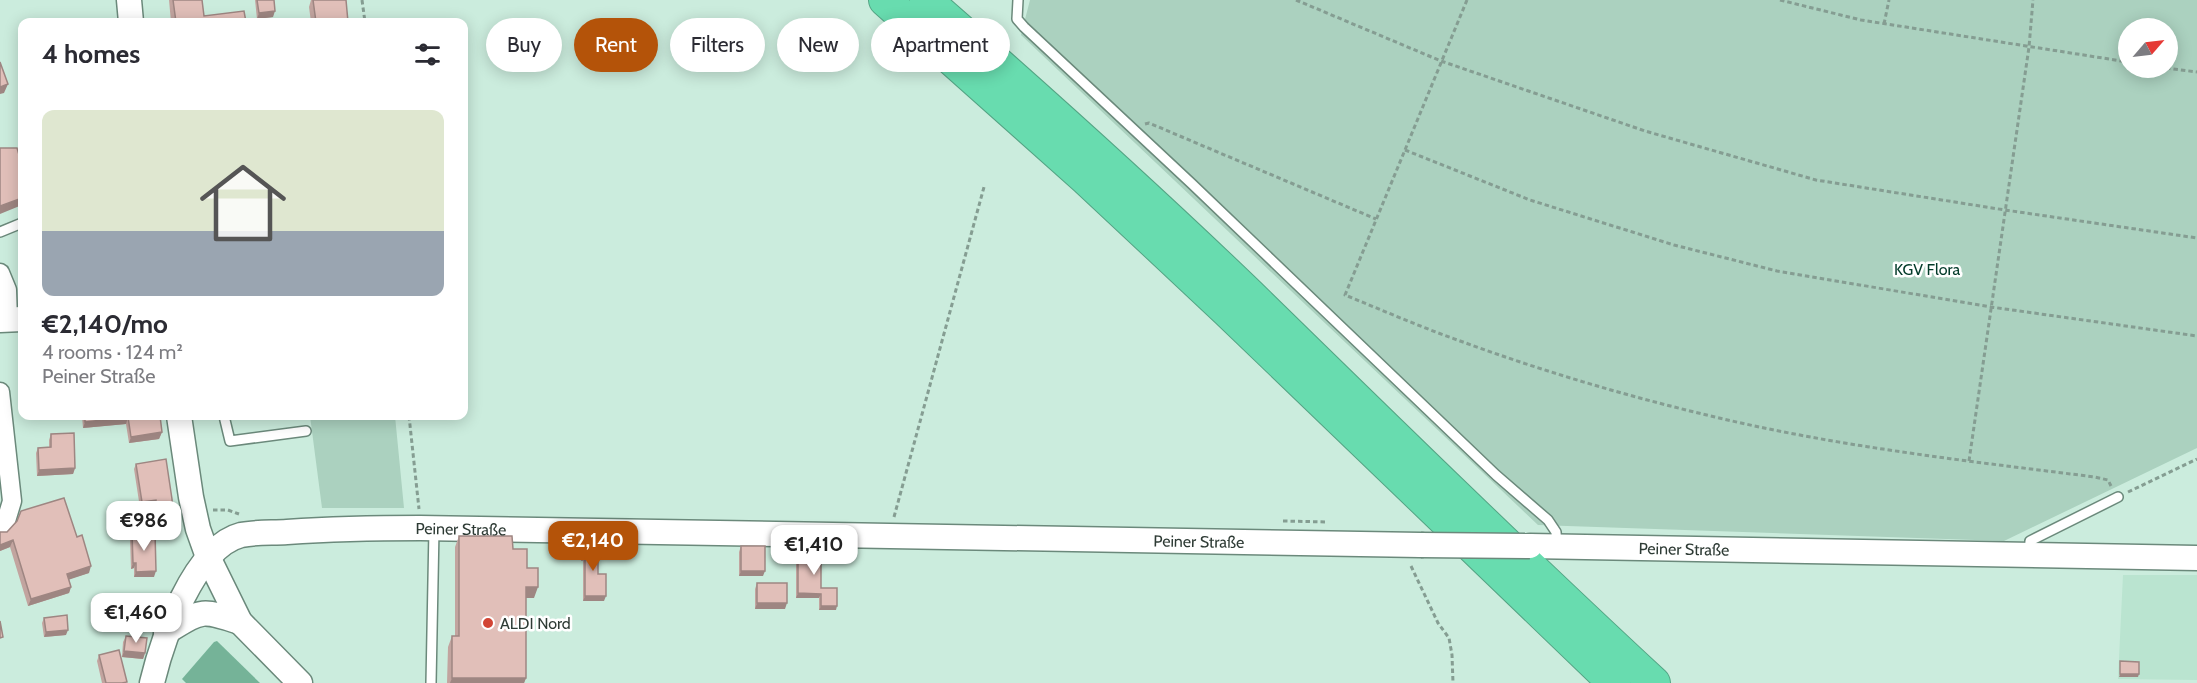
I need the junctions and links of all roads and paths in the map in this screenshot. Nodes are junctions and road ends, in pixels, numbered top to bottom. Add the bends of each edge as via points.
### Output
1 (129, 0) edge
2 (362, 0) edge
3 (885, 0) edge
4 (926, 0) edge
5 (1018, 0) edge
6 (1296, 0) edge
7 (1467, 0) edge
8 (1780, 0) edge
9 (1889, 0) edge
10 (2033, 0) edge
11 (131, 18) edge
12 (364, 18) edge
13 (1884, 24) junction
14 (2029, 47) junction
15 (2118, 60) edge
16 (1442, 61) junction
17 (2178, 70) edge
18 (2197, 72) edge
19 (1132, 128) junction
20 (1404, 150) junction
21 (984, 187) dead end
22 (2005, 210) junction
23 (1376, 219) junction
24 (18, 225) edge
25 (0, 232) edge
26 (2197, 238) edge
27 (0, 273) edge
28 (1991, 307) junction
29 (10, 320) edge
30 (2197, 336) edge
31 (0, 392) edge
32 (180, 420) edge
33 (225, 420) edge
34 (409, 420) edge
35 (306, 431) dead end
36 (2197, 459) edge
37 (1969, 461) junction
38 (900, 493) dead end
39 (2118, 497) junction
40 (0, 528) edge
41 (427, 528) junction
42 (1411, 545) junction
43 (1557, 546) junction
44 (2029, 555) junction
45 (208, 557) junction
46 (2197, 558) edge
47 (240, 622) junction
48 (166, 632) junction
49 (152, 683) edge
50 (300, 683) edge
51 (431, 683) edge
52 (1453, 683) edge
53 (1614, 683) edge
54 (1654, 683) edge

1 - 11 street
2 - 12 path
3 - 53 highway via 1227,311
4 - 54 highway via 1247,293
5 - 19 lane via 1017,19 1024,27
6 - 16 path
7 - 16 path
8 - 13 path
9 - 13 path
10 - 14 path
13 - 14 path
14 - 15 path
14 - 22 path
16 - 20 path
16 - 22 path via 1644,131 1816,180
17 - 18 path
19 - 23 path via 1149,123
19 - 43 lane via 1548,520 1556,532
20 - 23 path
20 - 28 path via 1530,200 1674,245 1777,271
21 - 38 path
22 - 26 path
22 - 28 path
23 - 37 path via 1345,295 1462,342 1634,396 1801,435
24 - 25 lane
27 - 29 street via 7,290
28 - 30 path
28 - 37 path
31 - 40 street via 12,501
32 - 45 street via 191,497
33 - 35 lane via 230,441
34 - 41 path via 418,497
36 - 39 path
37 - 39 path via 2108,480
39 - 44 lane via 2030,541
41 - 42 street, Peiner Straße
41 - 45 street, Peiner Straße via 240,535
41 - 51 lane
42 - 43 street, Peiner Straße, bridge
42 - 52 path via 1438,623 1449,638
43 - 44 street, Peiner Straße
44 - 46 street, Peiner Straße
45 - 47 street
45 - 48 street
47 - 48 street via 210,612
47 - 50 street
48 - 49 street

